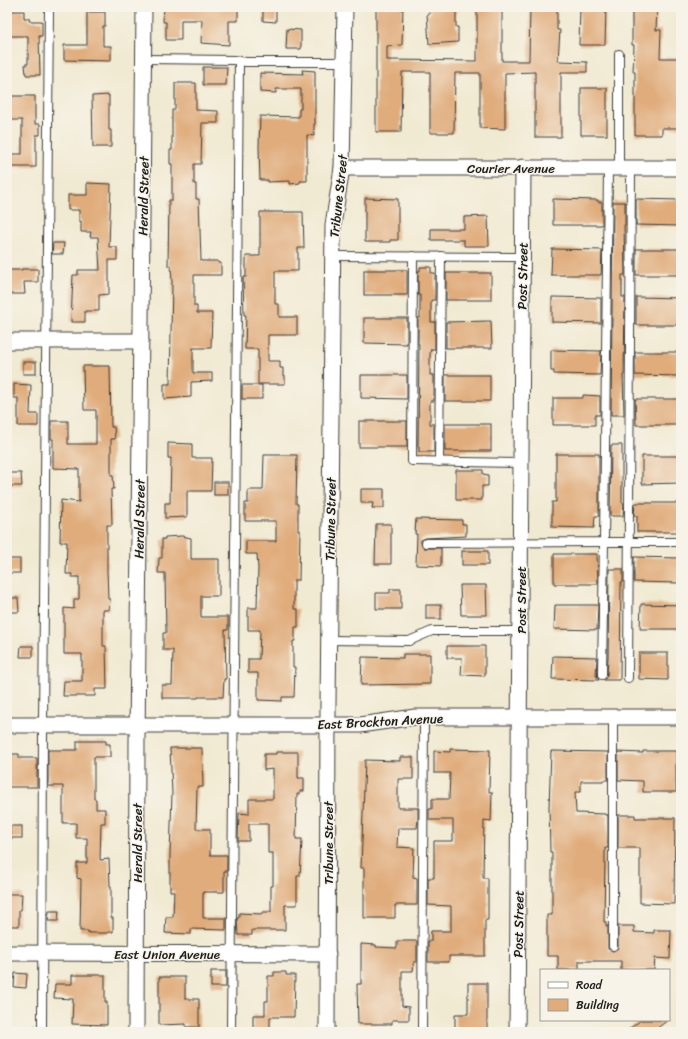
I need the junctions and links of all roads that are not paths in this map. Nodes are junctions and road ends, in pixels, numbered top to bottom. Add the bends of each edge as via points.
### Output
1 (49, 7) edge
2 (144, 7) edge
3 (345, 7) edge
4 (619, 54) dead end
5 (144, 59) junction
6 (239, 61) junction
7 (344, 62) junction
8 (523, 167) junction
9 (342, 168) junction
10 (620, 168) junction
11 (681, 168) edge
12 (333, 256) junction
13 (414, 256) junction
14 (442, 256) junction
15 (522, 257) junction
16 (7, 341) edge
17 (47, 341) junction
18 (141, 341) junction
19 (439, 462) junction
20 (520, 463) junction
21 (629, 541) junction
22 (521, 542) junction
23 (604, 542) junction
24 (681, 542) edge
25 (426, 543) dead end
26 (520, 631) junction
27 (328, 640) junction
28 (602, 675) dead end
29 (628, 678) dead end
30 (424, 717) junction
31 (520, 717) junction
32 (613, 717) junction
33 (681, 717) edge
34 (328, 724) junction
35 (7, 725) edge
36 (43, 725) junction
37 (137, 725) junction
38 (235, 725) junction
39 (613, 946) dead end
40 (7, 953) edge
41 (43, 954) junction
42 (137, 954) junction
43 (232, 954) junction
44 (328, 954) junction
45 (7, 1031) edge
46 (34, 1032) edge
47 (42, 1032) edge
48 (136, 1032) edge
49 (232, 1032) edge
50 (327, 1032) edge
51 (422, 1032) edge
52 (517, 1032) edge

1 - 17 lane
2 - 5 street, Herald Street
3 - 7 street, Tribune Street
4 - 10 lane
5 - 6 lane
5 - 18 street, Herald Street
6 - 7 lane
6 - 38 lane
7 - 9 street, Tribune Street
8 - 9 street, Courier Avenue
8 - 10 street, Courier Avenue
8 - 15 street, Post Street
9 - 12 street, Tribune Street via 333,225
10 - 11 street, Courier Avenue
10 - 21 lane
10 - 23 lane
12 - 13 lane
12 - 27 street, Tribune Street
13 - 14 lane
13 - 19 lane via 412,461
14 - 15 lane
14 - 19 lane
15 - 20 street, Post Street
16 - 17 street
17 - 18 street
17 - 36 lane
18 - 37 street, Herald Street
19 - 20 lane
20 - 22 street, Post Street
21 - 23 lane
21 - 24 lane
21 - 29 lane
22 - 23 lane
22 - 25 lane
22 - 26 street, Post Street
23 - 28 lane
26 - 27 lane via 432,631 409,641
26 - 31 street, Post Street
27 - 34 street, Tribune Street
30 - 31 street, East Brockton Avenue
30 - 34 street, East Brockton Avenue via 360,725
30 - 51 lane
31 - 32 street, East Brockton Avenue
31 - 52 street, Post Street
32 - 33 street, East Brockton Avenue
32 - 39 lane
34 - 38 street, East Brockton Avenue
34 - 44 street, Tribune Street
35 - 36 street, East Brockton Avenue
36 - 37 street, East Brockton Avenue
36 - 41 lane
37 - 38 street, East Brockton Avenue
37 - 42 street, Herald Street
38 - 43 lane
40 - 41 street, East Union Avenue
41 - 42 street, East Union Avenue
41 - 47 lane
42 - 43 street, East Union Avenue
42 - 48 street, Herald Street
43 - 44 street, East Union Avenue
43 - 49 lane
44 - 50 street, Tribune Street
45 - 46 lane

